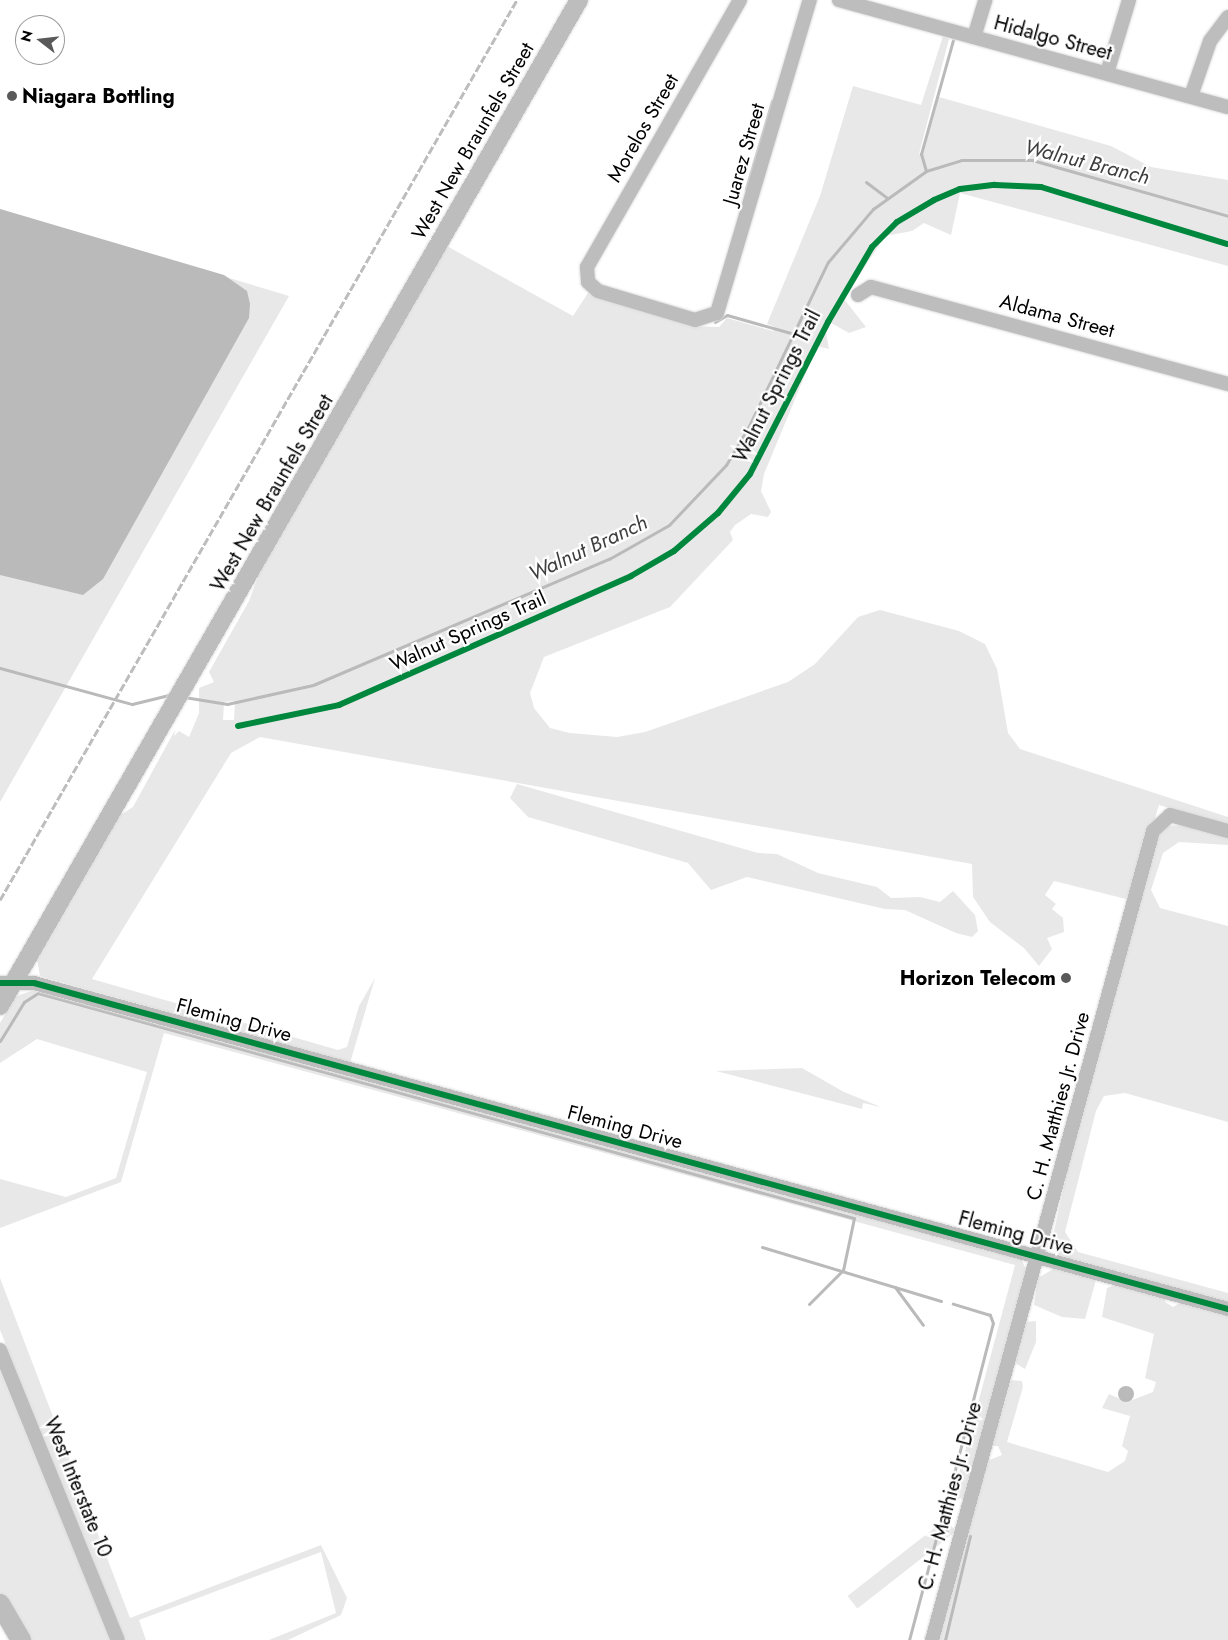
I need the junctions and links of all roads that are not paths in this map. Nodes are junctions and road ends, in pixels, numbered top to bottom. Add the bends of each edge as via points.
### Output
1 (579, 0) edge
2 (740, 0) edge
3 (810, 0) edge
4 (840, 0) edge
5 (985, 0) edge
6 (1129, 0) edge
7 (1228, 17) edge
8 (974, 37) junction
9 (1107, 73) junction
10 (1191, 96) junction
11 (1228, 107) edge
12 (858, 295) dead end
13 (713, 317) joint
14 (1228, 384) edge
15 (1228, 831) edge
16 (6, 983) edge
17 (0, 1006) edge
18 (1037, 1255) junction
19 (1228, 1309) edge
20 (0, 1350) edge
21 (0, 1604) edge
22 (20, 1640) edge
23 (118, 1640) edge
24 (932, 1640) edge

1 - 16 main road, West New Braunfels Street via 164,725
2 - 13 street, Morelos Street via 591,258 587,278 603,293 694,320
3 - 13 street, Juarez Street via 722,302
4 - 8 street, Hidalgo Street
5 - 8 street
6 - 9 street
7 - 10 street via 1210,41
8 - 9 street, Hidalgo Street
9 - 10 street, Hidalgo Street
10 - 11 street, Hidalgo Street
12 - 14 street, Aldama Street via 875,288
15 - 18 street, C. H. Matthies Jr. Drive via 1164,816 1153,830
16 - 17 main road, West New Braunfels Street
16 - 18 street, Fleming Drive via 34,983
18 - 19 street, Fleming Drive
18 - 24 street, C. H. Matthies Jr. Drive
20 - 23 street, West Interstate 10
21 - 22 highway

